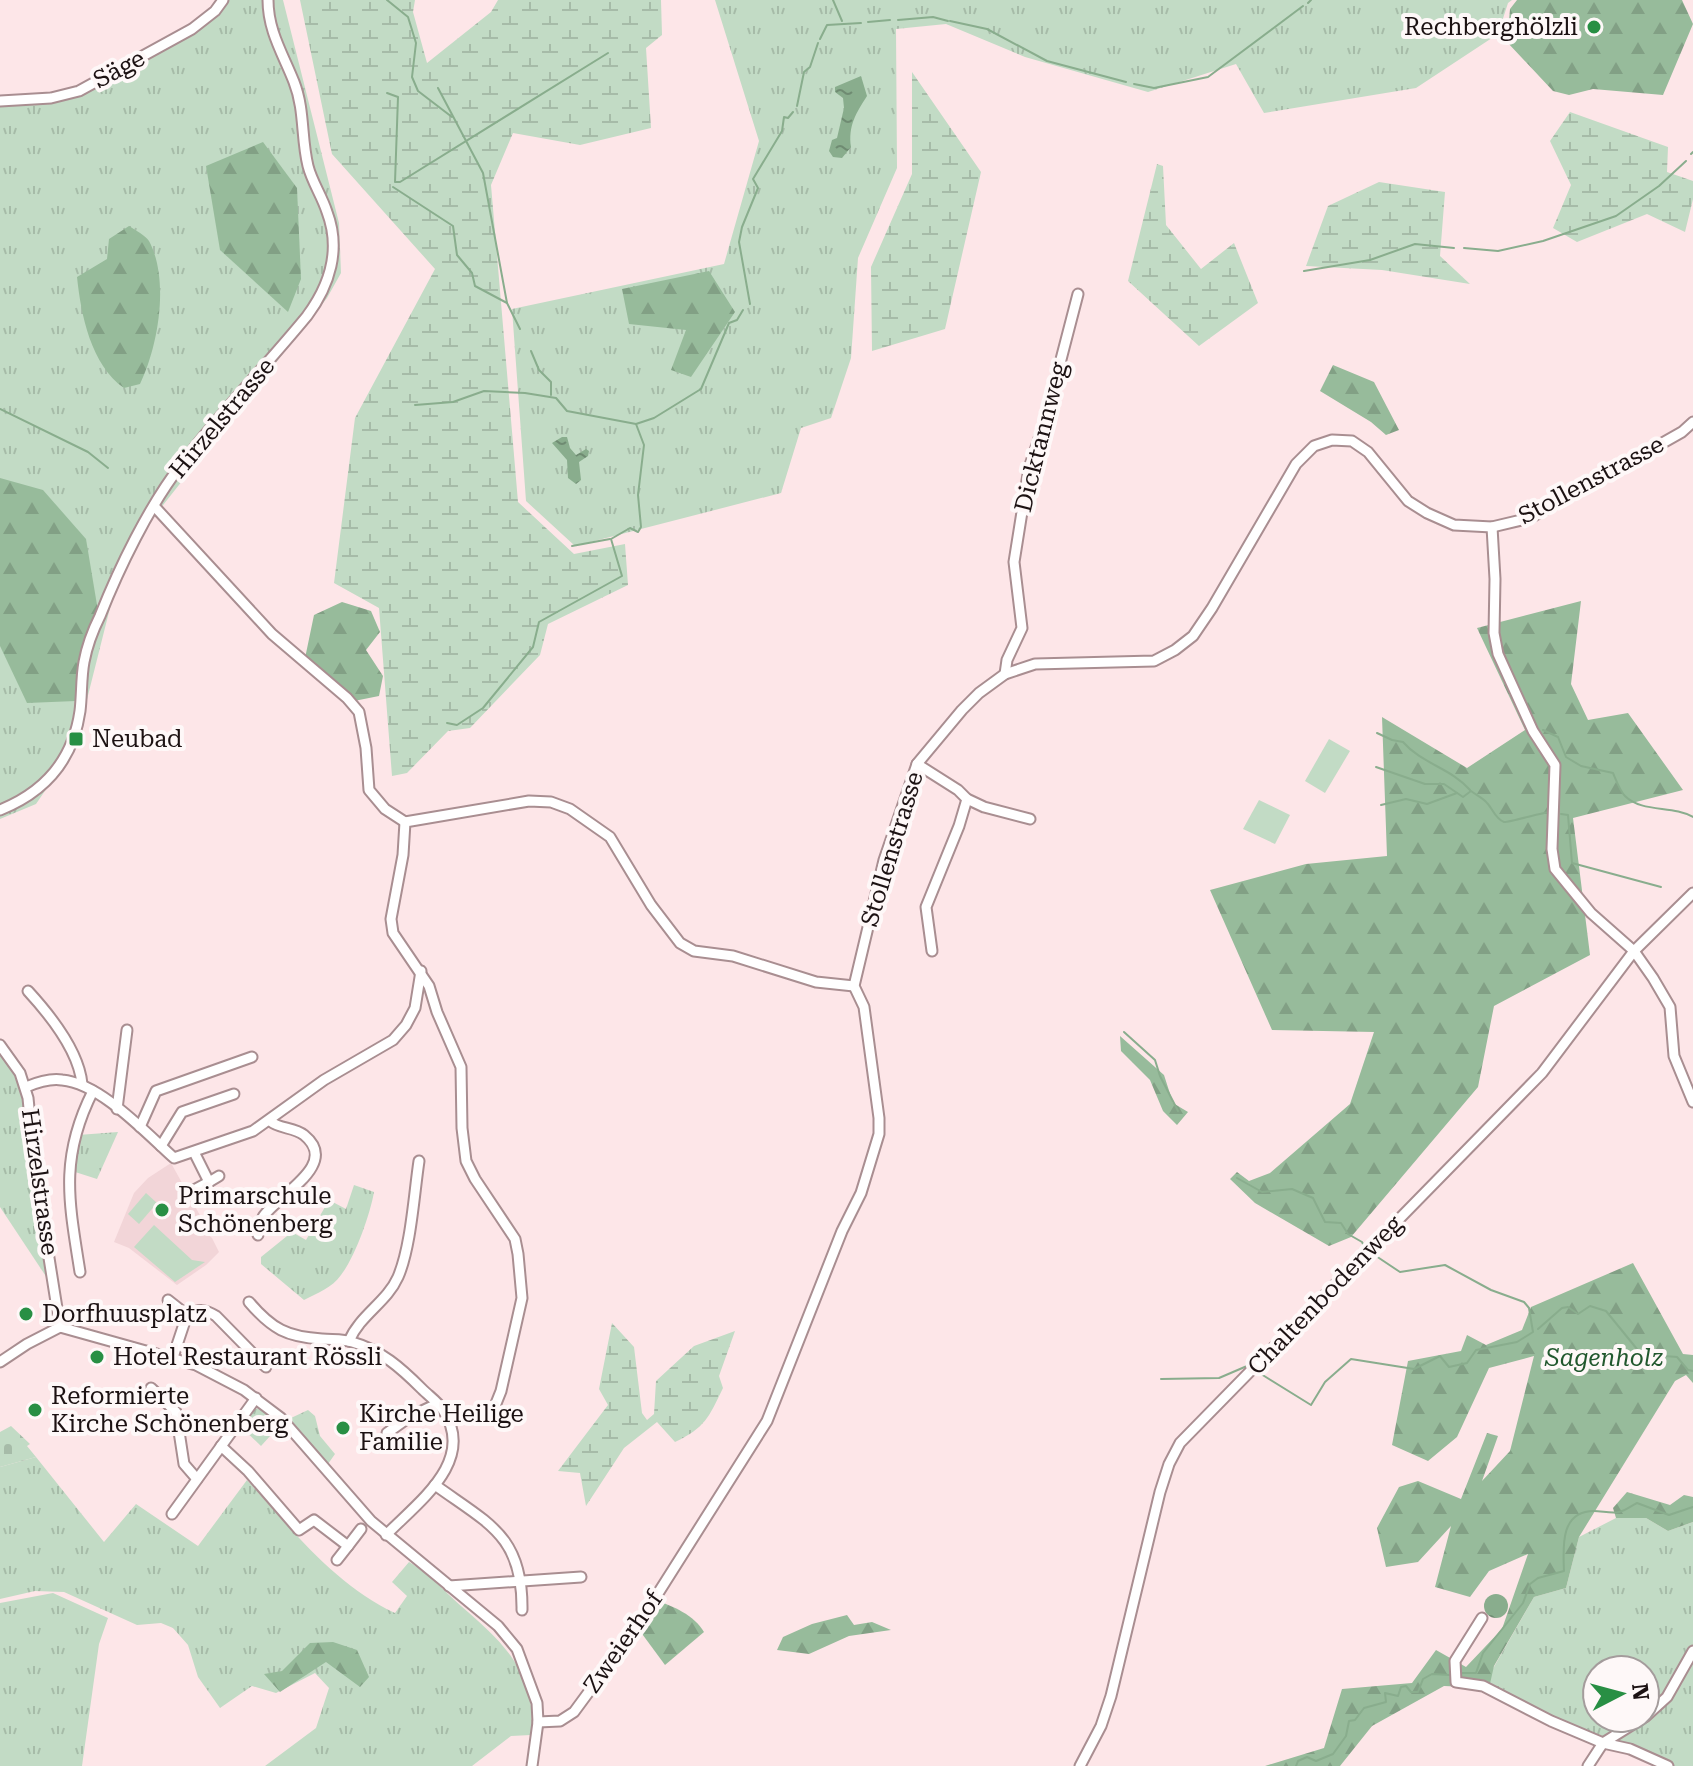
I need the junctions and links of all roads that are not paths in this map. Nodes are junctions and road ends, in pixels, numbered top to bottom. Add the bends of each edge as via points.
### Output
1 (223, 0) edge
2 (268, 0) edge
3 (0, 101) edge
4 (1078, 294) dead end
5 (1693, 422) edge
6 (154, 506) junction
7 (1492, 527) junction
8 (1005, 674) junction
9 (917, 764) junction
10 (967, 799) junction
11 (0, 810) edge
12 (1030, 819) dead end
13 (405, 822) junction
14 (1693, 893) edge
15 (932, 951) dead end
16 (1634, 951) junction
17 (421, 971) junction
18 (854, 986) junction
19 (28, 991) dead end
20 (127, 1030) dead end
21 (0, 1045) edge
22 (252, 1057) dead end
23 (82, 1084) junction
24 (26, 1087) junction
25 (93, 1091) junction
26 (234, 1094) dead end
27 (1693, 1102) edge
28 (117, 1109) junction
29 (270, 1121) junction
30 (140, 1127) junction
31 (161, 1146) junction
32 (194, 1152) junction
33 (419, 1161) dead end
34 (219, 1176) dead end
35 (209, 1182) junction
36 (194, 1190) dead end
37 (258, 1235) dead end
38 (80, 1272) dead end
39 (168, 1300) dead end
40 (249, 1302) dead end
41 (187, 1315) junction
42 (60, 1327) junction
43 (349, 1341) junction
44 (173, 1357) junction
45 (0, 1362) edge
46 (266, 1367) dead end
47 (151, 1388) dead end
48 (256, 1398) junction
49 (437, 1404) junction
50 (491, 1416) dead end
51 (387, 1433) dead end
52 (221, 1446) junction
53 (197, 1479) junction
54 (435, 1485) junction
55 (172, 1514) dead end
56 (361, 1529) dead end
57 (386, 1535) junction
58 (348, 1546) junction
59 (337, 1560) dead end
60 (581, 1577) dead end
61 (523, 1581) junction
62 (449, 1586) junction
63 (522, 1610) dead end
64 (1482, 1618) dead end
65 (1693, 1651) edge
66 (1661, 1702) edge
67 (538, 1722) junction
68 (1617, 1734) edge
69 (1603, 1743) junction
70 (532, 1766) edge
71 (1080, 1766) edge
72 (1588, 1766) edge
73 (1668, 1766) edge

1 - 3 street, Säge via 192,29 79,91
2 - 6 street, Hirzelstrasse via 272,30 302,107 308,169 331,225 331,268 307,316 180,466
4 - 8 street, Dicktannweg via 1029,468 1014,562 1022,628
5 - 7 street, Stollenstrasse via 1553,506
6 - 11 street, Hirzelstrasse via 95,628 84,659 80,713 65,755 43,786
6 - 13 street via 272,634 359,712 369,790
7 - 8 street, Stollenstrasse via 1454,525 1427,513 1408,501 1368,452 1352,441 1332,440 1314,446 1296,464 1212,608 1193,636 1175,650 1154,661 1035,664
7 - 16 street via 1495,643 1533,731 1555,765 1555,869 1591,913
8 - 9 street, Stollenstrasse via 962,710
9 - 10 street
9 - 18 street, Stollenstrasse via 884,860
10 - 12 street
10 - 15 street via 926,907
13 - 17 street via 391,919 393,933
13 - 18 street via 551,802 610,837 680,943 816,982
14 - 16 street, Chaltenbodenweg
16 - 27 street via 1670,1007 1674,1056
16 - 71 street, Chaltenbodenweg via 1542,1073 1180,1443 1160,1492 1111,1696
17 - 29 street via 415,1008 393,1040 324,1080
17 - 50 street via 461,1067 466,1161 515,1239 518,1254 522,1298
18 - 67 street, Zweierhof via 864,1007 879,1134 767,1421 638,1625 574,1712 560,1721
19 - 23 street via 61,1034
20 - 28 street
21 - 24 street, Hirzelstrasse
22 - 30 street via 156,1091
23 - 24 street via 61,1079
23 - 25 street
24 - 42 street, Hirzelstrasse
25 - 28 street
25 - 38 street via 79,1124 68,1176
26 - 31 street via 182,1112
28 - 30 street
29 - 32 street
29 - 37 street via 302,1133 310,1142 314,1163 311,1173 261,1219
30 - 31 street
31 - 32 street via 174,1158
32 - 35 street
33 - 43 street via 398,1277
34 - 35 street
35 - 36 street
39 - 41 street
40 - 43 street via 264,1319 298,1338
41 - 44 street
41 - 46 street via 206,1309
42 - 44 street
42 - 45 street
43 - 49 street via 398,1365
44 - 48 street via 225,1378
47 - 53 street via 176,1412 184,1464
48 - 52 street
48 - 57 street via 293,1430
49 - 51 street
49 - 54 street via 452,1428 455,1447
52 - 53 street
52 - 58 street via 299,1530 314,1520
53 - 55 street
54 - 57 street
54 - 61 street via 508,1544
56 - 58 street
57 - 62 street
58 - 59 street
60 - 61 street
61 - 62 street
61 - 63 street
62 - 67 street via 517,1649 536,1696
64 - 69 street via 1455,1661 1456,1682 1483,1686
65 - 66 street
67 - 70 street
68 - 69 street
69 - 72 street
69 - 73 street

